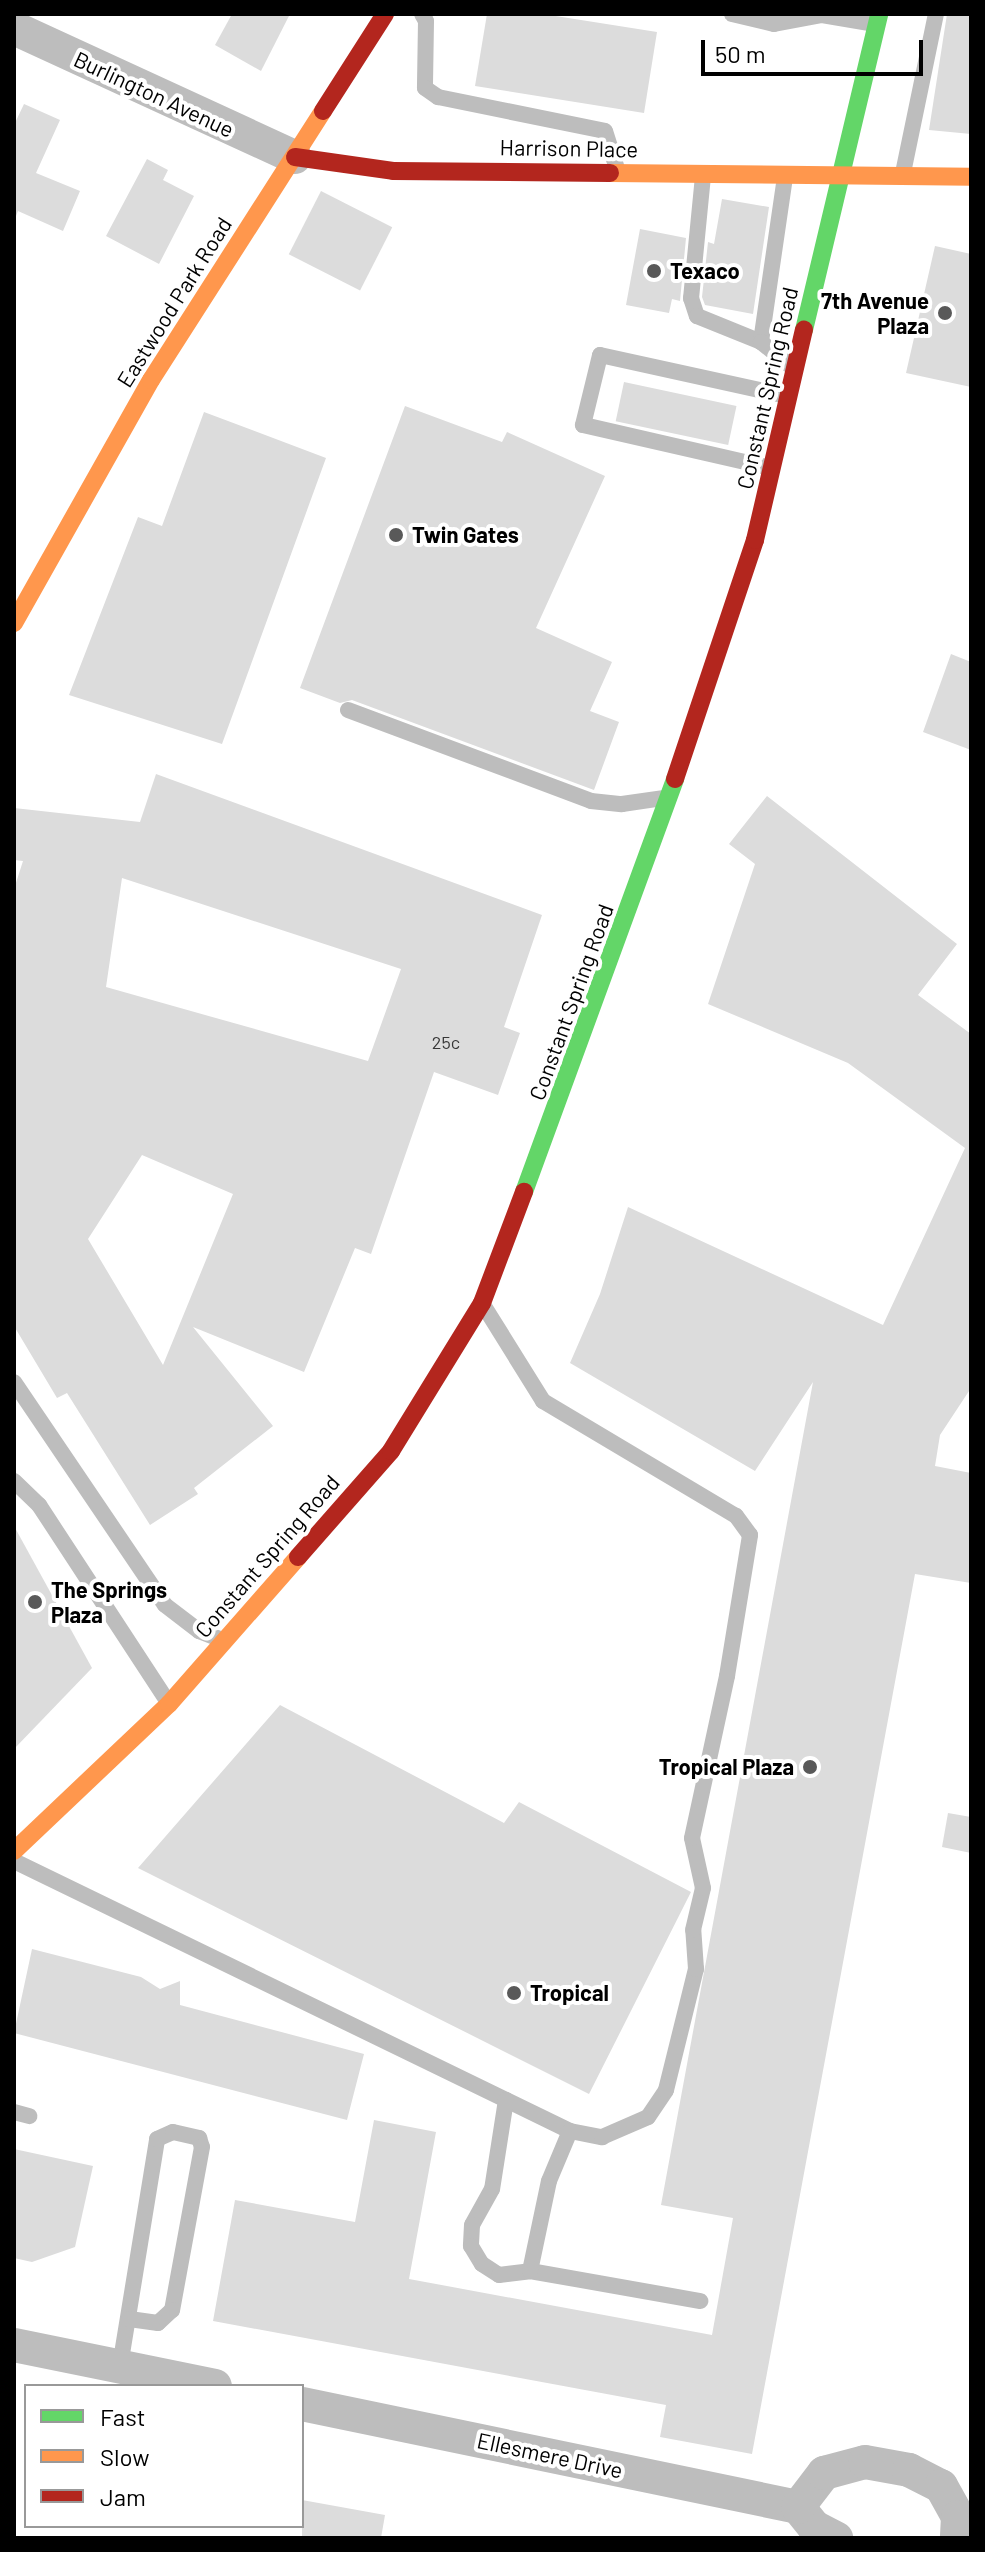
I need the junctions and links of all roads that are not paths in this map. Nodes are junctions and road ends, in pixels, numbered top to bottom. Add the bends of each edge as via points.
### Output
1 (385, 14) edge
2 (422, 14) edge
3 (732, 14) edge
4 (936, 14) edge
5 (878, 19) edge
6 (14, 28) edge
7 (295, 157) junction
8 (618, 172) junction
9 (843, 173) junction
10 (703, 174) junction
11 (902, 175) junction
12 (785, 176) junction
13 (971, 177) edge
14 (761, 342) junction
15 (795, 369) junction
16 (789, 396) junction
17 (773, 468) junction
18 (14, 623) edge
19 (348, 710) dead end
20 (668, 798) junction
21 (482, 1303) junction
22 (14, 1382) edge
23 (14, 1481) edge
24 (224, 1640) junction
25 (169, 1704) junction
26 (14, 1851) edge
27 (14, 1861) edge
28 (506, 2100) junction
29 (570, 2131) junction
30 (530, 2271) junction
31 (700, 2301) dead end
32 (129, 2319) junction
33 (14, 2345) edge
34 (120, 2366) junction
35 (206, 2384) edge
36 (304, 2404) edge
37 (798, 2507) junction
38 (836, 2538) edge
39 (957, 2538) edge

1 - 7 main road, Eastwood Park Road
2 - 8 lane via 425,88 438,97 605,131
3 - 5 lane via 774,24 822,15
4 - 11 lane
5 - 9 main road, Constant Spring Road
6 - 7 street, Burlington Avenue
7 - 8 main road, Harrison Place via 393,171
7 - 18 main road, Eastwood Park Road via 151,380
8 - 10 main road, Harrison Place
9 - 11 main road, Harrison Place
9 - 12 main road, Harrison Place
9 - 15 main road, Constant Spring Road
10 - 12 main road, Harrison Place
10 - 14 lane via 691,298 697,316
11 - 13 main road, Harrison Place
12 - 14 lane
14 - 15 lane
15 - 16 main road, Constant Spring Road
16 - 17 main road, Constant Spring Road
16 - 17 lane via 600,355 583,425
17 - 20 main road, Constant Spring Road via 755,540
19 - 20 lane via 591,801 622,804
20 - 21 main road, Constant Spring Road via 623,932
21 - 24 main road, Constant Spring Road via 391,1451
21 - 29 lane via 543,1401 736,1516 748,1529 727,1676 692,1838 703,1888 693,1930 696,1969 666,2090 635,2127 602,2137
22 - 24 lane via 165,1605 199,1631
23 - 25 lane via 39,1505
24 - 25 main road, Constant Spring Road
25 - 26 main road, Constant Spring Road
27 - 28 lane
28 - 29 lane
28 - 30 lane via 492,2189 472,2225 471,2246 482,2264 499,2275
29 - 30 lane via 549,2181
30 - 31 lane
32 - 32 lane via 158,2323 172,2310 202,2147 199,2138 173,2132 157,2139
32 - 34 lane
33 - 34 street
34 - 35 street
36 - 37 street, Ellesmere Drive
37 - 38 street via 814,2527
37 - 39 street via 824,2473 865,2462 909,2470 941,2486 958,2517

